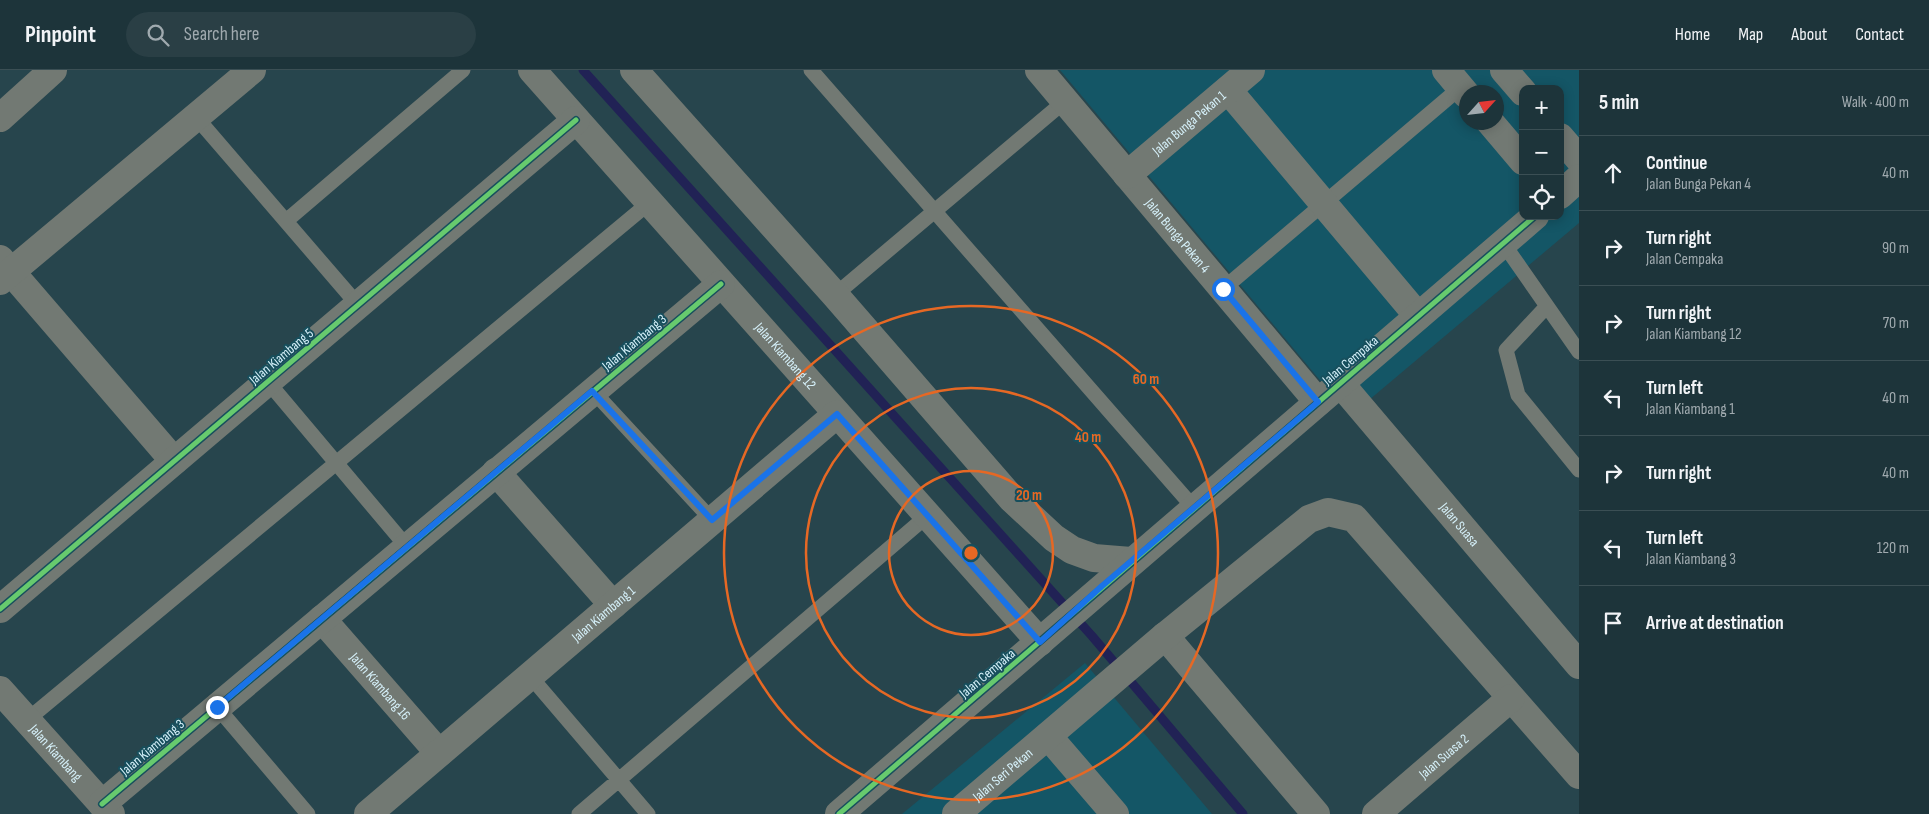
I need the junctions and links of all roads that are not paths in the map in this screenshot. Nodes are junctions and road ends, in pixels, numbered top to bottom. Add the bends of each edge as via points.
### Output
1 (53, 70) edge
2 (252, 70) edge
3 (463, 70) edge
4 (532, 70) edge
5 (634, 70) edge
6 (811, 70) edge
7 (1039, 70) edge
8 (1251, 70) edge
9 (1504, 70) edge
10 (1458, 84) edge
11 (1519, 87) edge
12 (1228, 90) junction
13 (1065, 101) junction
14 (196, 117) junction
15 (0, 118) edge
16 (576, 120) junction
17 (1497, 130) edge
18 (1564, 142) edge
19 (1519, 156) edge
20 (1579, 159) edge
21 (1127, 175) junction
22 (1579, 178) edge
23 (1564, 191) edge
24 (649, 203) junction
25 (1324, 203) junction
26 (934, 212) junction
27 (1530, 220) edge
28 (286, 221) junction
29 (1503, 243) junction
30 (4, 270) edge
31 (721, 284) junction
32 (1223, 289) junction
33 (835, 295) junction
34 (358, 305) junction
35 (1547, 306) junction
36 (1418, 316) junction
37 (1579, 352) edge
38 (268, 382) junction
39 (1340, 383) junction
40 (592, 391) junction
41 (1318, 402) junction
42 (837, 414) junction
43 (174, 461) junction
44 (337, 463) junction
45 (1579, 470) edge
46 (496, 472) junction
47 (1194, 508) junction
48 (928, 516) junction
49 (712, 520) junction
50 (407, 547) junction
51 (1132, 561) junction
52 (613, 605) junction
53 (0, 609) edge
54 (322, 618) junction
55 (1040, 642) junction
56 (1156, 643) junction
57 (1579, 665) edge
58 (530, 676) junction
59 (0, 690) edge
60 (1511, 698) junction
61 (217, 707) junction
62 (28, 720) junction
63 (1048, 736) junction
64 (439, 753) junction
65 (1579, 775) edge
66 (619, 780) junction
67 (107, 809) edge
68 (308, 814) edge
69 (368, 814) edge
70 (579, 814) edge
71 (648, 814) edge
72 (839, 814) edge
73 (956, 814) edge
74 (1115, 814) edge
75 (1316, 814) edge
76 (1376, 814) edge

1 - 15 street
2 - 14 street
3 - 28 lane
4 - 16 street, Jalan Kiambang 12
5 - 33 street
6 - 26 lane
7 - 13 street, Jalan Bunga Pekan 4
8 - 12 street, Jalan Bunga Pekan 1
9 - 11 street
10 - 25 lane
12 - 21 street, Jalan Bunga Pekan 1
12 - 25 street
13 - 21 street, Jalan Bunga Pekan 4
13 - 26 lane
14 - 28 lane
14 - 30 street
16 - 24 street, Jalan Kiambang 12
16 - 34 street, Jalan Kiambang 5
17 - 19 street
18 - 20 street
21 - 32 street, Jalan Bunga Pekan 4
22 - 23 street
24 - 31 street, Jalan Kiambang 12
24 - 44 lane
25 - 32 lane
25 - 36 street
26 - 33 lane
26 - 47 lane
27 - 29 street, Jalan Cempaka
28 - 34 lane
29 - 35 lane
29 - 36 street, Jalan Cempaka
30 - 43 street
31 - 40 street, Jalan Kiambang 3
31 - 42 street, Jalan Kiambang 12
32 - 41 street, Jalan Bunga Pekan 4
33 - 51 street via 1012,499 1054,538 1072,550 1094,558
34 - 38 street, Jalan Kiambang 5
35 - 37 lane
35 - 45 lane via 1506,350 1518,395
36 - 39 street, Jalan Cempaka
38 - 43 street, Jalan Kiambang 5
38 - 44 lane
39 - 41 street, Jalan Cempaka
39 - 57 street, Jalan Suasa
40 - 46 street, Jalan Kiambang 3
40 - 49 lane
41 - 47 street, Jalan Cempaka
42 - 48 street, Jalan Kiambang 12
42 - 49 street, Jalan Kiambang 1
43 - 53 street, Jalan Kiambang 5
44 - 50 lane
44 - 62 lane
46 - 50 street, Jalan Kiambang 3
46 - 52 street
47 - 51 street, Jalan Cempaka
48 - 55 street, Jalan Kiambang 12
48 - 66 lane
49 - 52 street, Jalan Kiambang 1
50 - 54 street, Jalan Kiambang 3
51 - 55 street, Jalan Cempaka
52 - 58 street, Jalan Kiambang 1
54 - 61 street, Jalan Kiambang 3
54 - 64 street, Jalan Kiambang 16
55 - 72 street, Jalan Cempaka
56 - 60 street, Jalan Seri Pekan via 1309,520 1328,512 1354,518
56 - 63 street, Jalan Seri Pekan
56 - 75 street
58 - 64 street, Jalan Kiambang 1
58 - 66 lane
59 - 62 street, Jalan Kiambang
60 - 65 street, Jalan Seri Pekan
60 - 76 street, Jalan Suasa 2
61 - 67 street, Jalan Kiambang 3
61 - 68 lane
62 - 67 street, Jalan Kiambang
63 - 73 street, Jalan Seri Pekan
63 - 74 street
64 - 69 street, Jalan Kiambang 1
66 - 70 lane
66 - 71 lane

